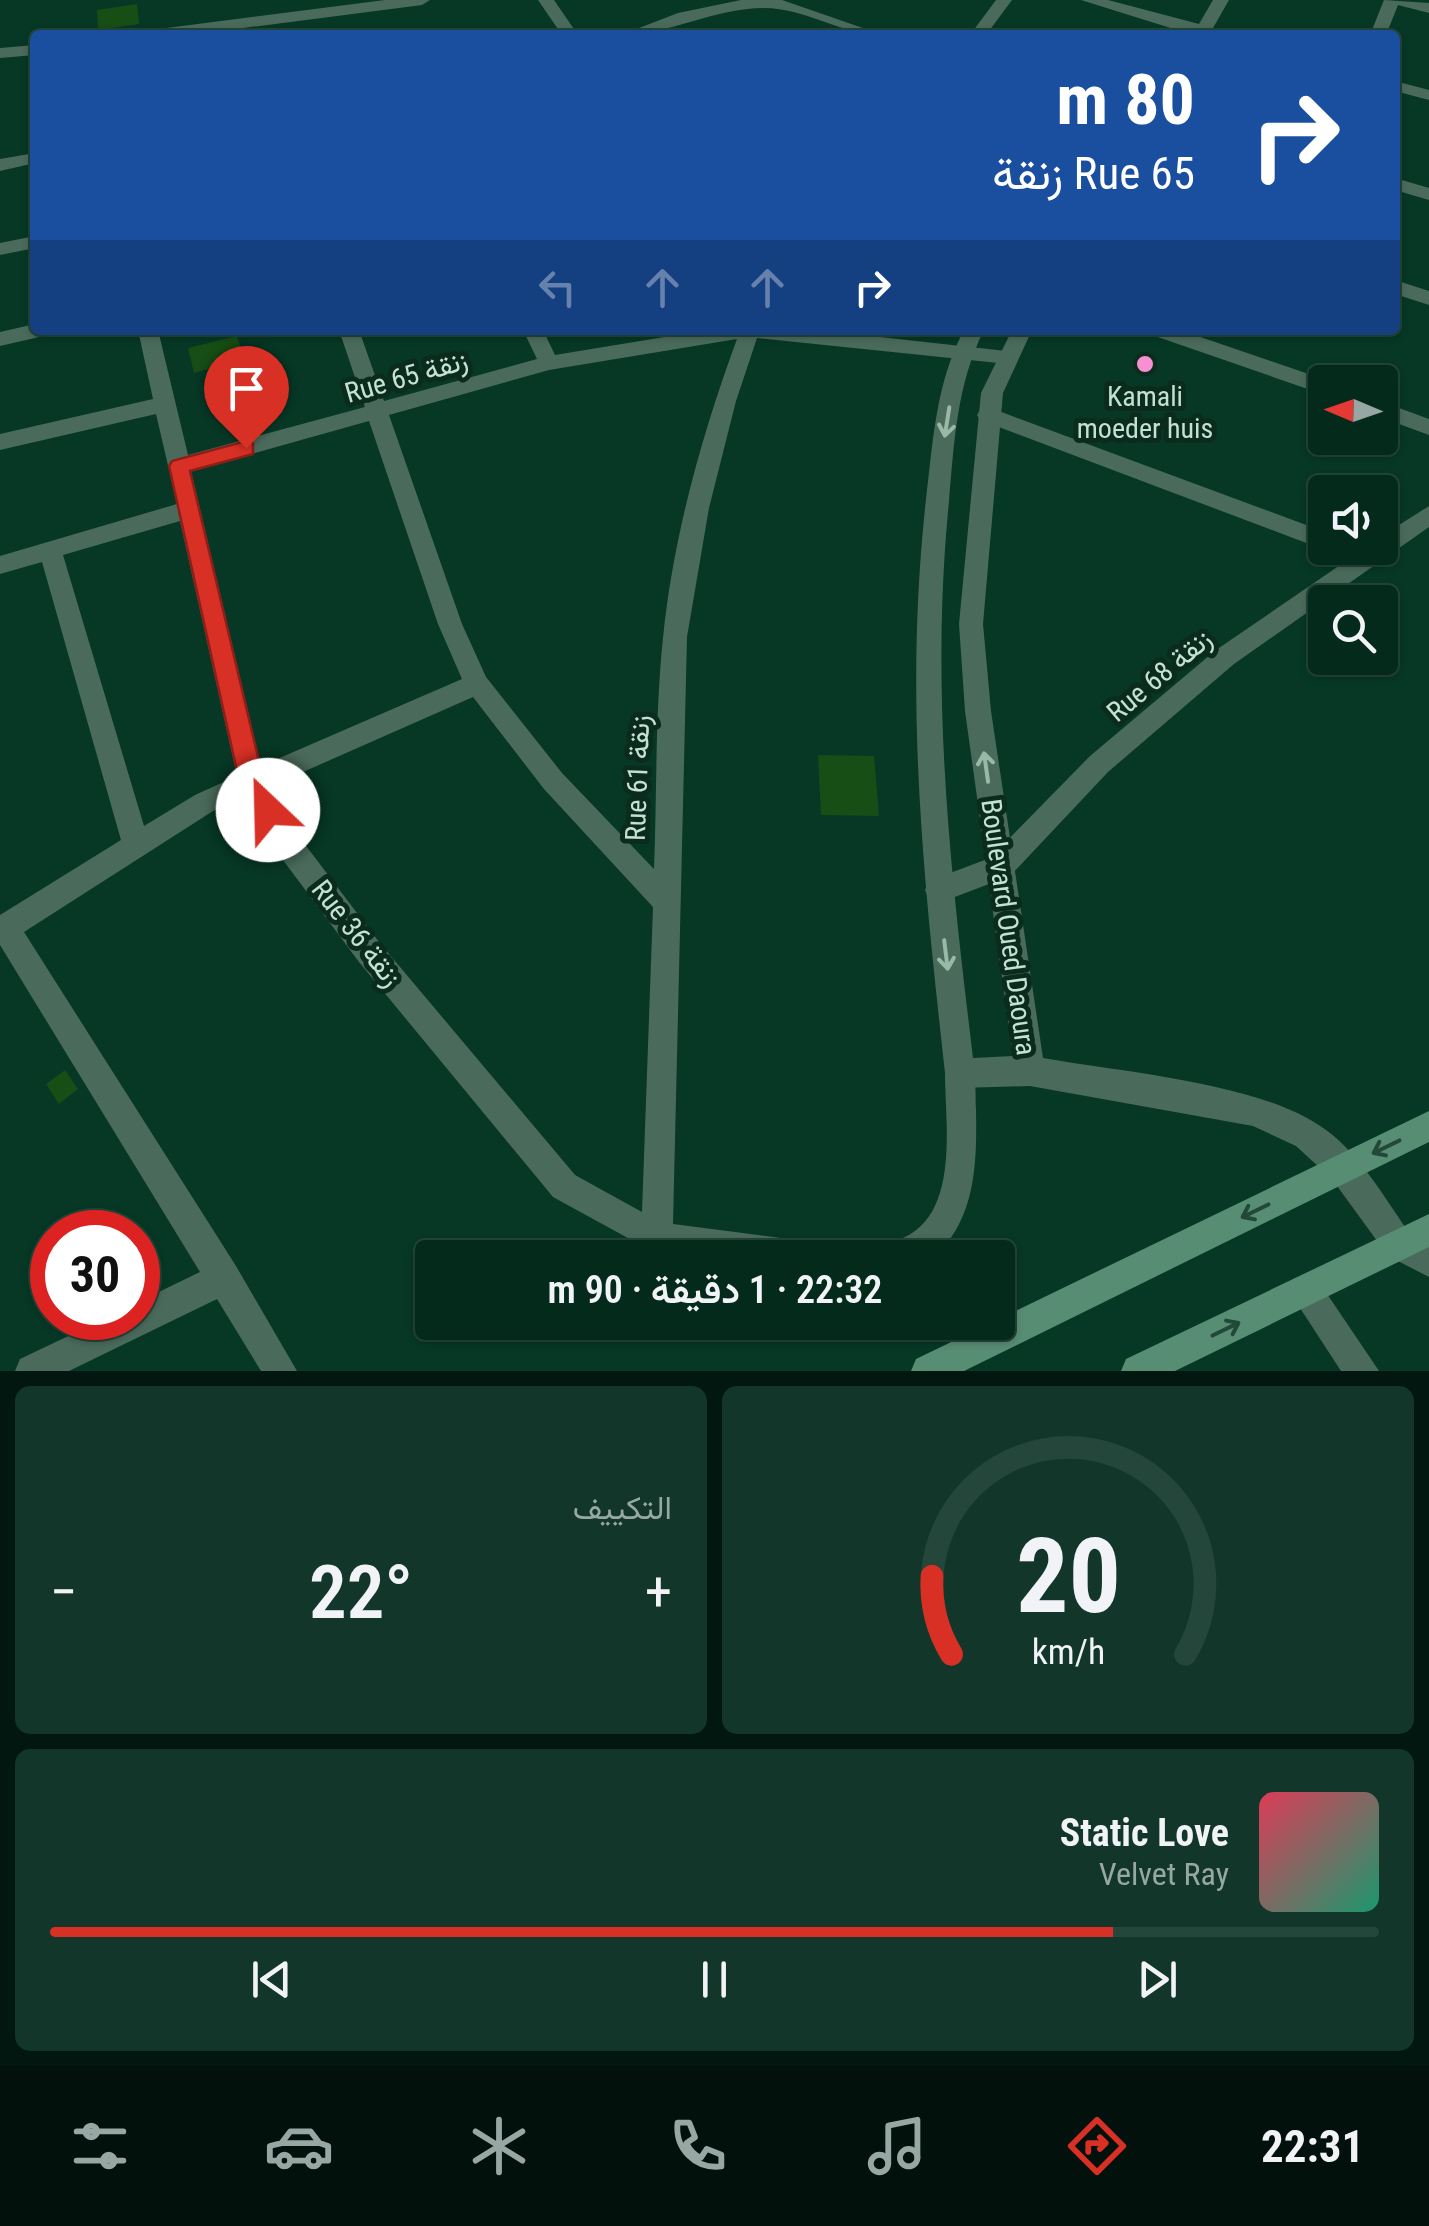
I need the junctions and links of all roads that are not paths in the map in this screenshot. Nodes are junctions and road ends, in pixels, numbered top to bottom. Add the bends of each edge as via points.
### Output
1 (422, 0) edge
2 (546, 0) edge
3 (1004, 0) edge
4 (1088, 0) edge
5 (1180, 0) edge
6 (1222, 0) edge
7 (1395, 0) edge
8 (357, 4) edge
9 (1429, 8) edge
10 (1162, 28) edge
11 (247, 30) edge
12 (567, 30) edge
13 (643, 30) edge
14 (859, 30) edge
15 (982, 30) edge
16 (1210, 30) edge
17 (1380, 30) edge
18 (30, 50) edge
19 (0, 53) edge
20 (1400, 87) edge
21 (1429, 95) edge
22 (30, 159) edge
23 (0, 165) edge
24 (1400, 185) edge
25 (1429, 194) edge
26 (30, 243) edge
27 (0, 249) edge
28 (1400, 289) edge
29 (1429, 298) edge
30 (30, 332) edge
31 (149, 335) edge
32 (351, 335) edge
33 (535, 335) edge
34 (720, 335) edge
35 (748, 335) edge
36 (794, 335) edge
37 (971, 335) edge
38 (1019, 335) edge
39 (1194, 335) edge
40 (0, 339) edge
41 (1228, 340) edge
42 (960, 354) junction
43 (1008, 356) junction
44 (549, 363) junction
45 (1308, 380) edge
46 (166, 404) junction
47 (379, 413) junction
48 (988, 416) junction
49 (1398, 416) edge
50 (1429, 428) edge
51 (0, 442) edge
52 (179, 466) junction
53 (186, 510) junction
54 (1429, 515) edge
55 (1308, 535) edge
56 (1398, 537) edge
57 (50, 551) junction
58 (1359, 565) edge
59 (0, 566) edge
60 (477, 684) junction
61 (251, 780) junction
62 (136, 844) junction
63 (1000, 867) junction
64 (939, 890) junction
65 (666, 900) junction
66 (3, 930) edge
67 (1030, 1071) junction
68 (960, 1073) junction
69 (1429, 1126) edge
70 (1343, 1168) junction
71 (1414, 1237) edge
72 (657, 1238) junction
73 (672, 1240) edge
74 (930, 1240) edge
75 (1429, 1261) edge
76 (224, 1278) junction
77 (1304, 1291) junction
78 (32, 1371) edge
79 (280, 1371) edge
80 (928, 1371) edge
81 (1138, 1371) edge
82 (1362, 1371) edge

1 - 8 street
2 - 12 street
3 - 15 street
4 - 10 street
5 - 10 street
6 - 16 street
7 - 9 street
7 - 17 street
8 - 11 street
13 - 14 street via 752,2
18 - 19 street
20 - 21 street
22 - 23 street
24 - 25 street
26 - 27 street
28 - 29 street
30 - 40 street
31 - 46 street, Rue 36 زنقة
32 - 47 street
33 - 44 street
34 - 44 street, Rue 65 زنقة
35 - 65 street, Rue 61 زنقة via 698,508 675,636
36 - 42 street, Rue 65 زنقة
37 - 42 street, Boulevard Oued Daoura
38 - 43 street, Boulevard Oued Daoura
39 - 41 street
41 - 45 street
42 - 43 street, Rue 65 زنقة
42 -> 64 street, Boulevard Oued Daoura via 931,560 926,681
43 - 48 street, Boulevard Oued Daoura
44 - 47 street, Rue 65 زنقة
46 - 51 street
46 - 52 street, Rue 36 زنقة
47 - 52 street, Rue 65 زنقة
47 - 60 street
48 - 55 street
63 -> 48 street, Boulevard Oued Daoura via 972,624
49 - 50 street
52 - 53 street, Rue 36 زنقة
53 - 57 street
53 - 61 street, Rue 36 زنقة
54 - 56 street, Rue 68 زنقة
57 - 59 street
57 - 62 street
58 - 63 street, Rue 68 زنقة via 1224,658 1099,764
60 - 61 street
60 - 65 street via 553,782
61 - 62 street
61 - 72 street, Rue 36 زنقة via 284,839 369,952 564,1186
62 - 66 street
63 - 64 street, Rue 68 زنقة
63 - 67 street, Boulevard Oued Daoura
64 -> 68 street, Boulevard Oued Daoura
65 - 72 street, Rue 61 زنقة
66 - 76 street
67 - 68 street, Boulevard Oued Daoura
67 - 70 street via 1255,1112 1307,1135
68 - 74 street via 958,1190 946,1225
69 -> 70 main road
70 - 71 street
70 -> 80 main road
71 - 75 street
71 - 77 main road
72 - 73 street, Rue 36 زنقة
76 - 78 street
76 - 79 street
81 -> 77 main road
77 - 82 street

